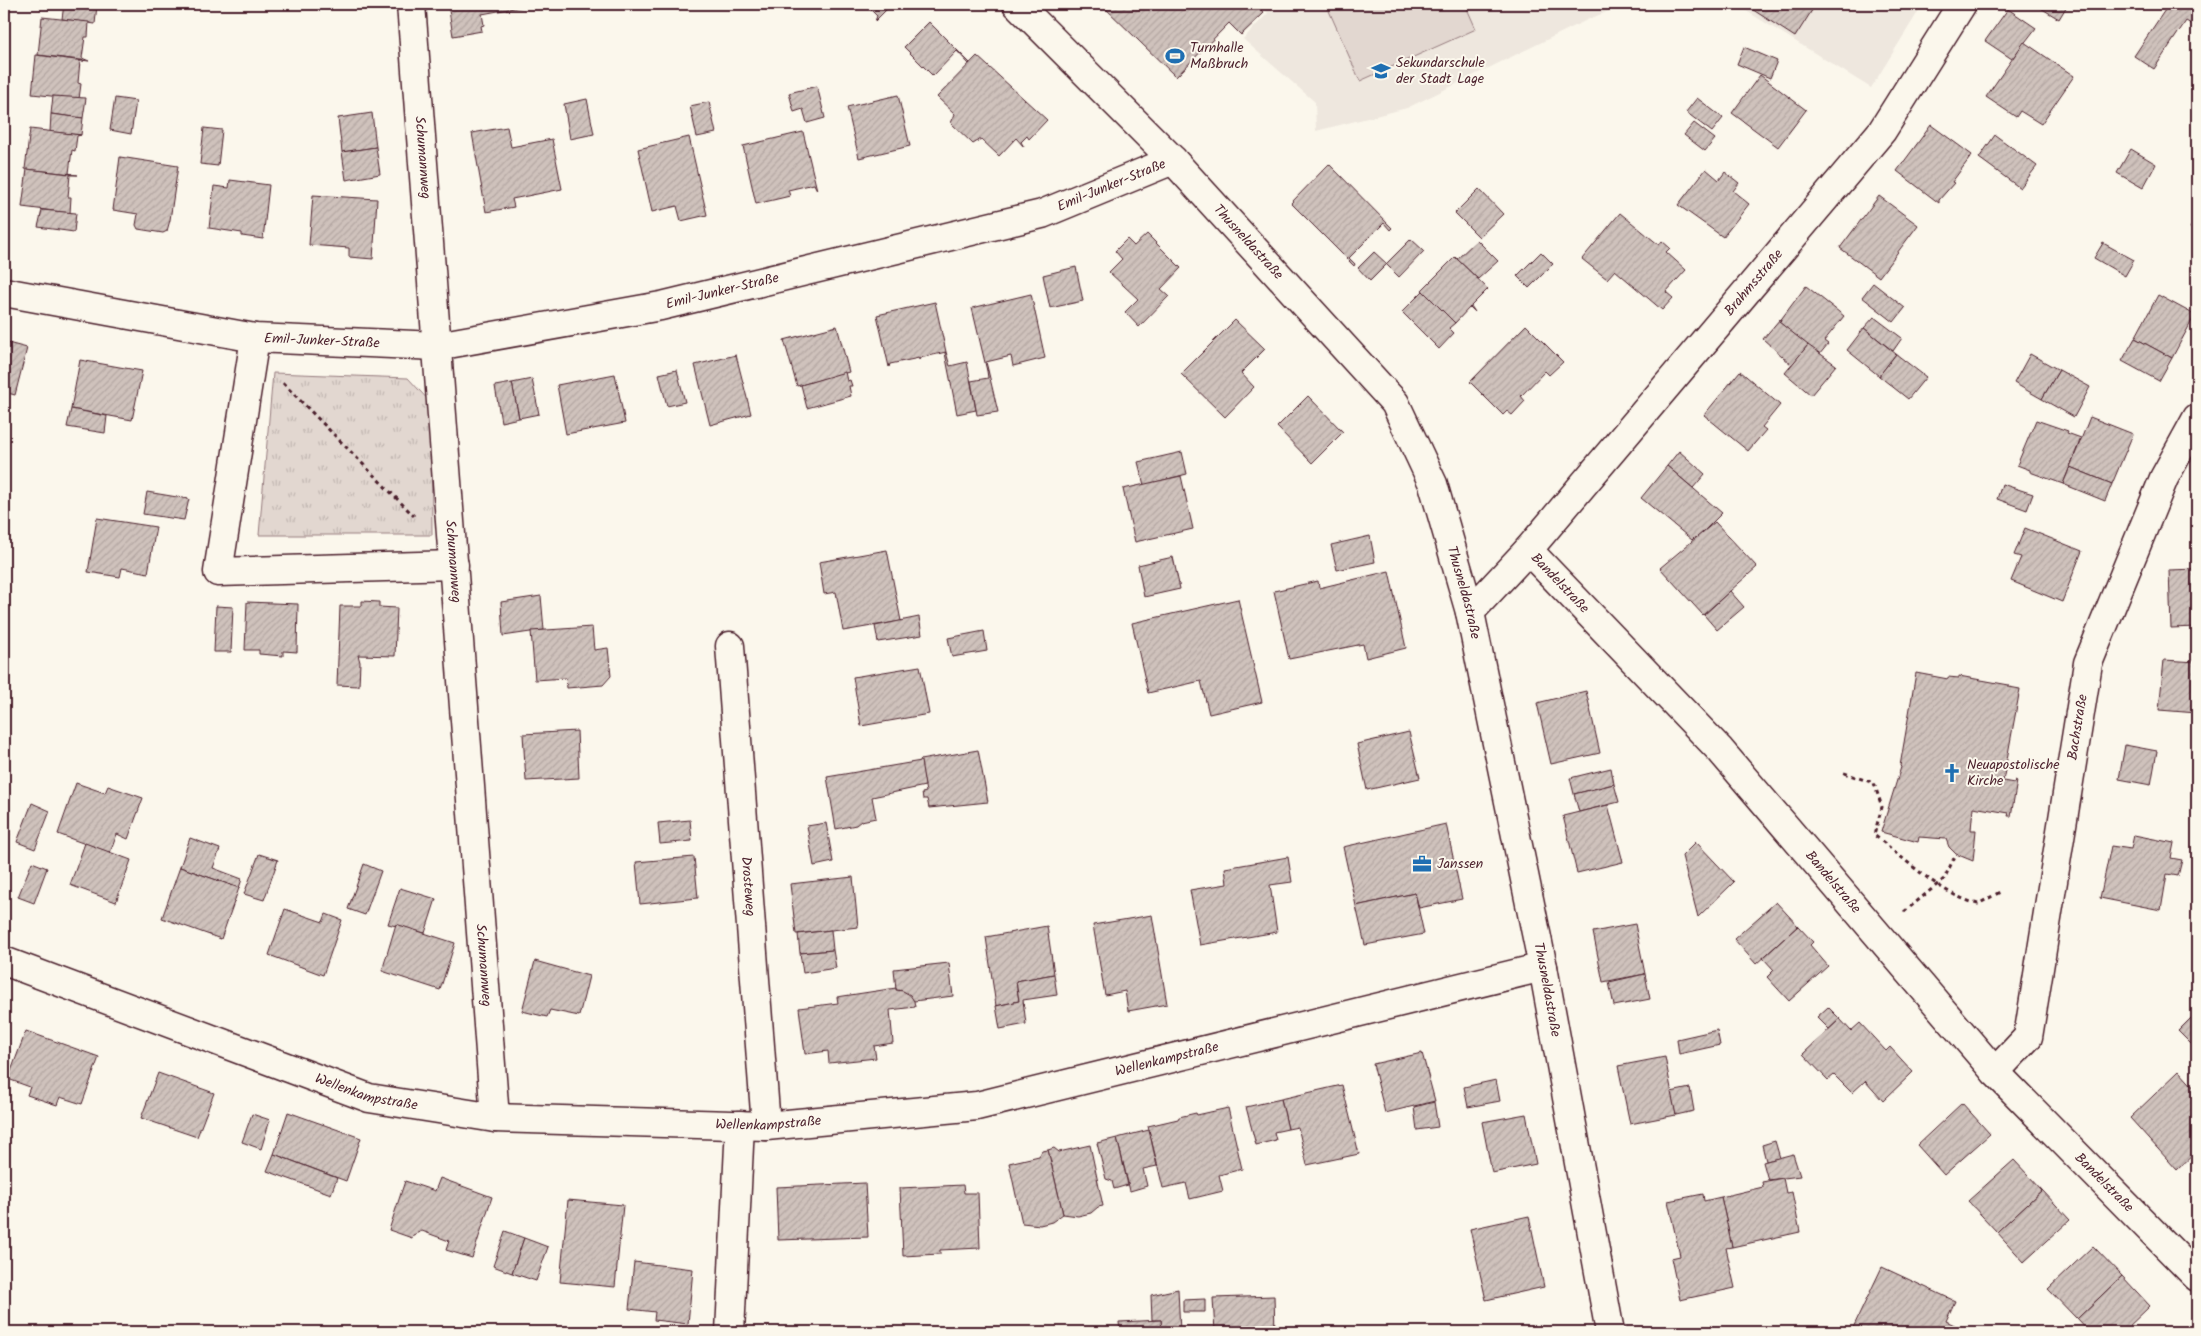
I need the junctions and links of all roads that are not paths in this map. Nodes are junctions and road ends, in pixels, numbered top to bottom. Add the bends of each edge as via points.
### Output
1 (411, 4) edge
2 (1017, 4) edge
3 (1962, 4) edge
4 (1173, 160) junction
5 (4, 292) edge
6 (437, 346) junction
7 (254, 347) junction
8 (2197, 418) edge
9 (1528, 550) junction
10 (452, 560) junction
11 (1470, 612) junction
12 (730, 646) dead end
13 (4, 961) edge
14 (1543, 968) junction
15 (1995, 1072) junction
16 (495, 1118) junction
17 (753, 1126) junction
18 (2197, 1277) edge
19 (730, 1332) edge
20 (1610, 1332) edge

1 - 6 street, Schumannweg
2 - 4 street, Thusneldastraße
3 - 9 street, Brahmsstraße via 1882,131
4 - 6 street, Emil-Junker-Straße via 1042,214 661,306
4 - 11 street, Thusneldastraße via 1395,403 1433,484
5 - 7 street, Emil-Junker-Straße
6 - 7 street, Emil-Junker-Straße
6 - 10 street, Schumannweg
7 - 10 street, Emil-Junker-Straße via 218,572
8 - 15 street, Bachstraße via 2164,478 2088,663 2028,1037
9 - 11 street, Bandelstraße
9 - 15 street, Bandelstraße via 1720,750
10 - 16 street, Schumannweg
11 - 14 street, Thusneldastraße
12 - 17 street, Drosteweg
13 - 16 street, Wellenkampstraße via 369,1098
14 - 17 street, Wellenkampstraße via 977,1106
14 - 20 street, Thusneldastraße
15 - 18 street, Bandelstraße
16 - 17 street, Wellenkampstraße
17 - 19 street, Drosteweg

